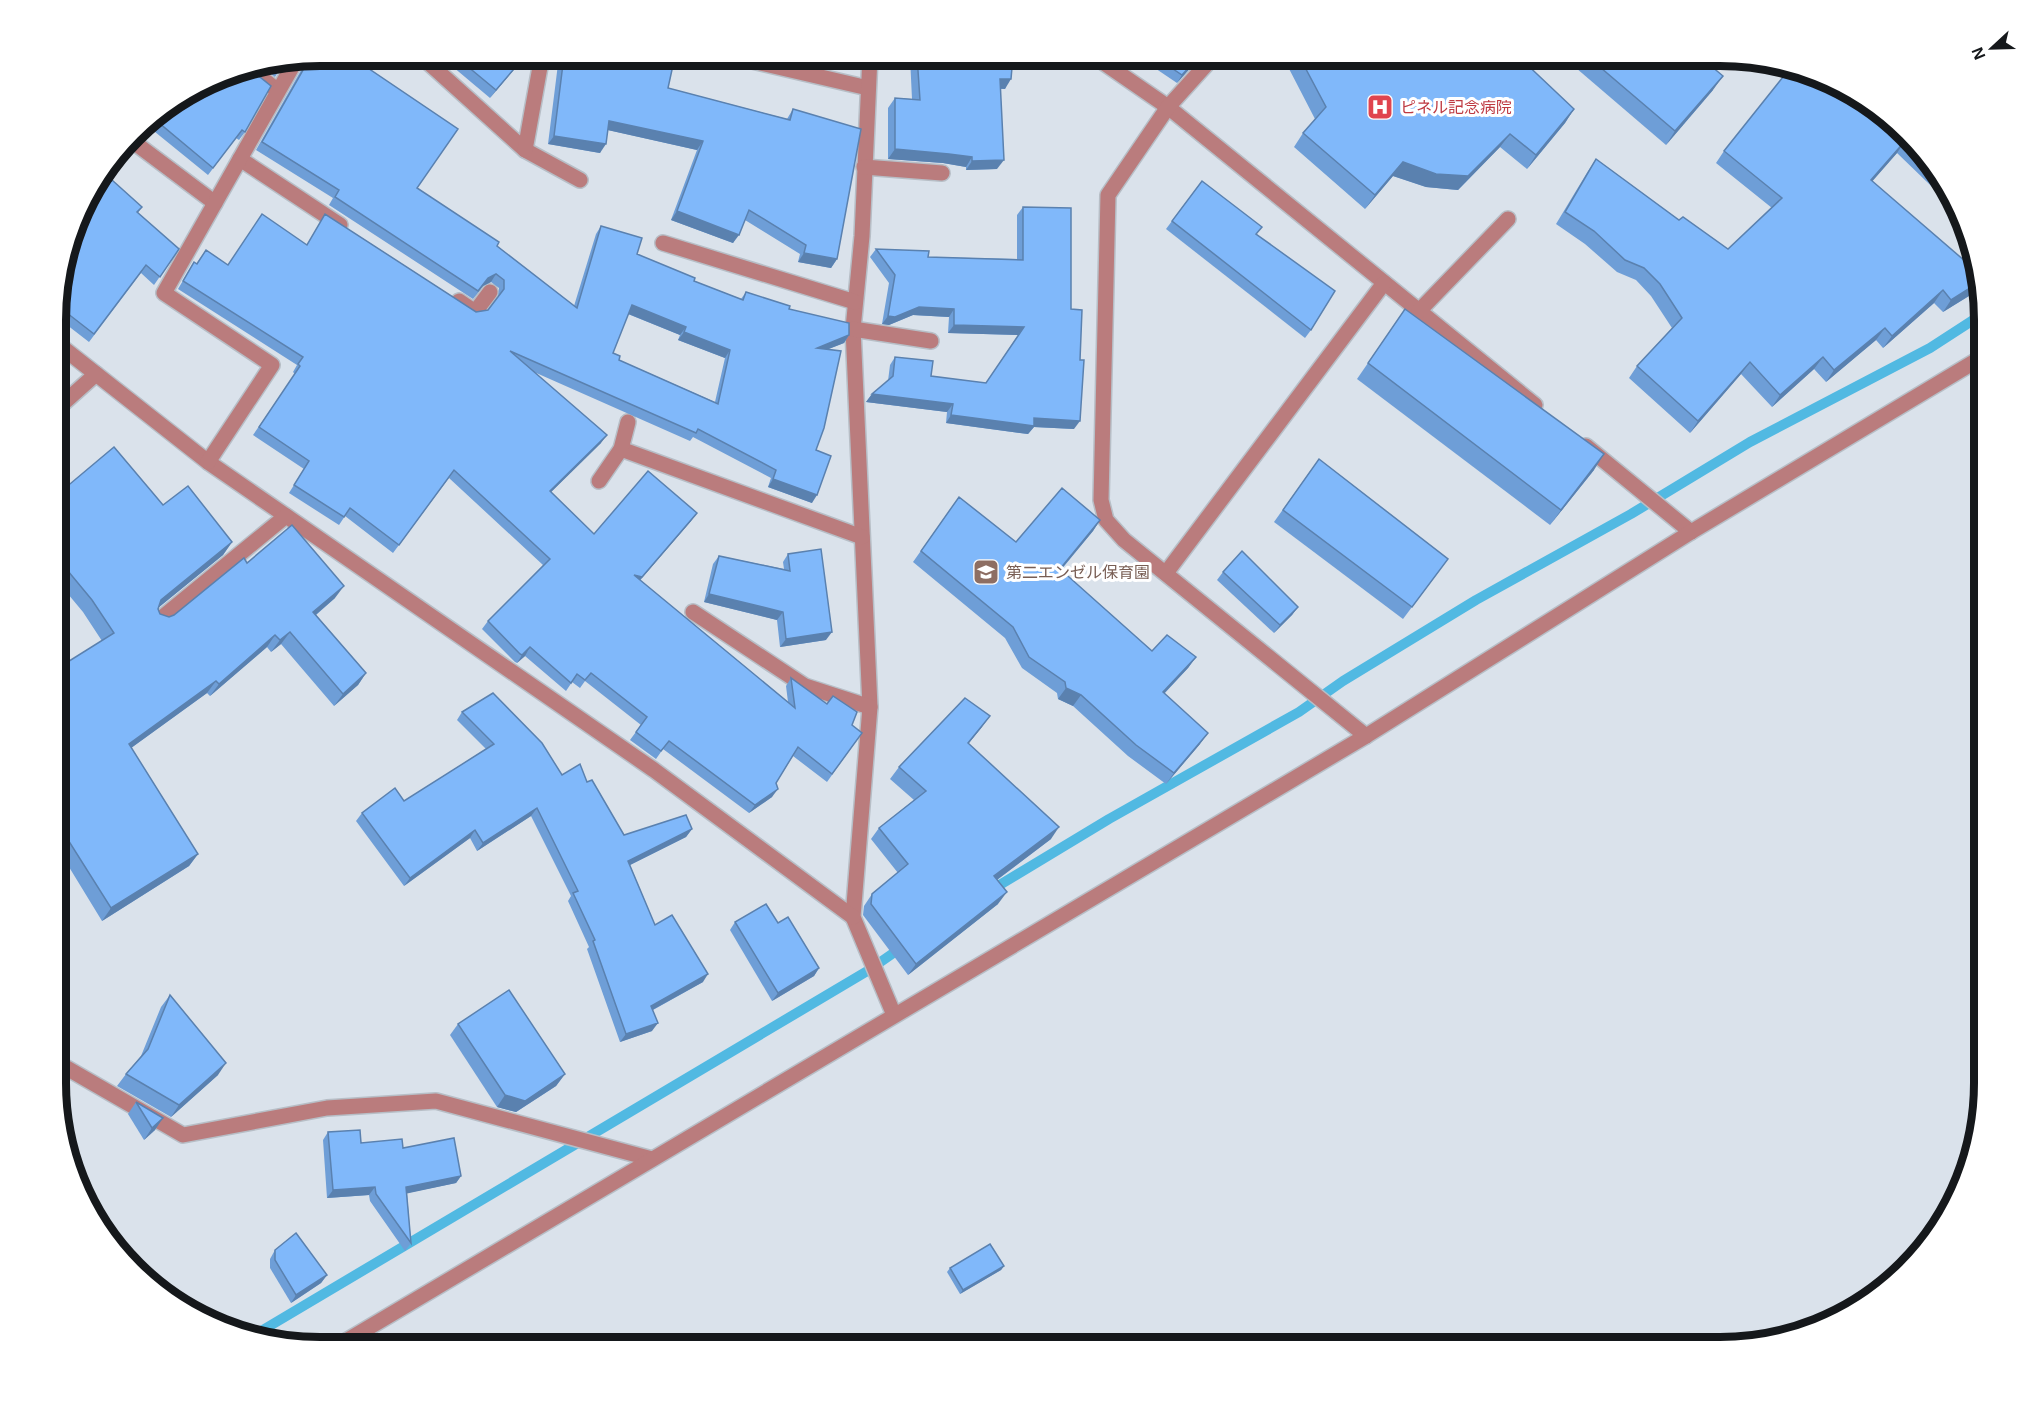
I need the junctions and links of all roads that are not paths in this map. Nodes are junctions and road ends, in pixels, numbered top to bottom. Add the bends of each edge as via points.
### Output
1 (432, 66) edge
2 (540, 66) edge
3 (774, 66) edge
4 (869, 66) edge
5 (1109, 66) edge
6 (1205, 66) edge
7 (292, 68) edge
8 (257, 74) edge
9 (868, 88) junction
10 (279, 91) junction
11 (1168, 107) junction
12 (137, 144) edge
13 (525, 150) junction
14 (240, 159) junction
15 (864, 167) junction
16 (942, 173) edge
17 (580, 180) dead end
18 (215, 203) junction
19 (1508, 219) dead end
20 (357, 236) edge
21 (663, 243) dead end
22 (1384, 283) junction
23 (490, 292) edge
24 (446, 293) edge
25 (855, 302) junction
26 (1419, 311) junction
27 (853, 329) junction
28 (931, 341) dead end
29 (66, 350) edge
30 (1974, 362) edge
31 (96, 374) junction
32 (66, 401) edge
33 (1546, 414) edge
34 (628, 422) edge
35 (1573, 436) edge
36 (621, 449) junction
37 (208, 462) junction
38 (599, 481) dead end
39 (286, 516) junction
40 (1691, 532) junction
41 (862, 537) junction
42 (1166, 573) junction
43 (693, 612) dead end
44 (159, 620) edge
45 (870, 707) junction
46 (1366, 736) junction
47 (853, 916) junction
48 (894, 1014) junction
49 (66, 1068) edge
50 (652, 1159) junction
51 (353, 1337) edge

1 - 13 street
2 - 13 street
3 - 9 street
4 - 9 street
5 - 11 street
6 - 11 street
7 - 10 street
8 - 10 street
9 - 15 street
10 - 14 street
11 - 22 street
11 - 42 street via 1108,195 1101,500 1106,520 1124,540
12 - 18 street
13 - 17 street
14 - 18 street
14 - 20 street
15 - 16 street
15 - 25 street
18 - 37 street via 165,292 272,365
19 - 26 street
21 - 25 street
22 - 26 street
22 - 42 street
23 - 24 street via 475,312
25 - 27 street
26 - 33 street
27 - 28 street
27 - 41 street
29 - 31 street
30 - 40 street
31 - 32 street
31 - 37 street
34 - 36 street
35 - 40 street
36 - 38 street
36 - 41 street
37 - 39 street
39 - 44 street
39 - 47 street via 654,770
40 - 46 street
41 - 45 street
42 - 46 street
43 - 45 street via 805,686
45 - 47 street
46 - 48 street
47 - 48 street
48 - 50 street
49 - 50 street via 183,1135 327,1108 436,1101
50 - 51 street

